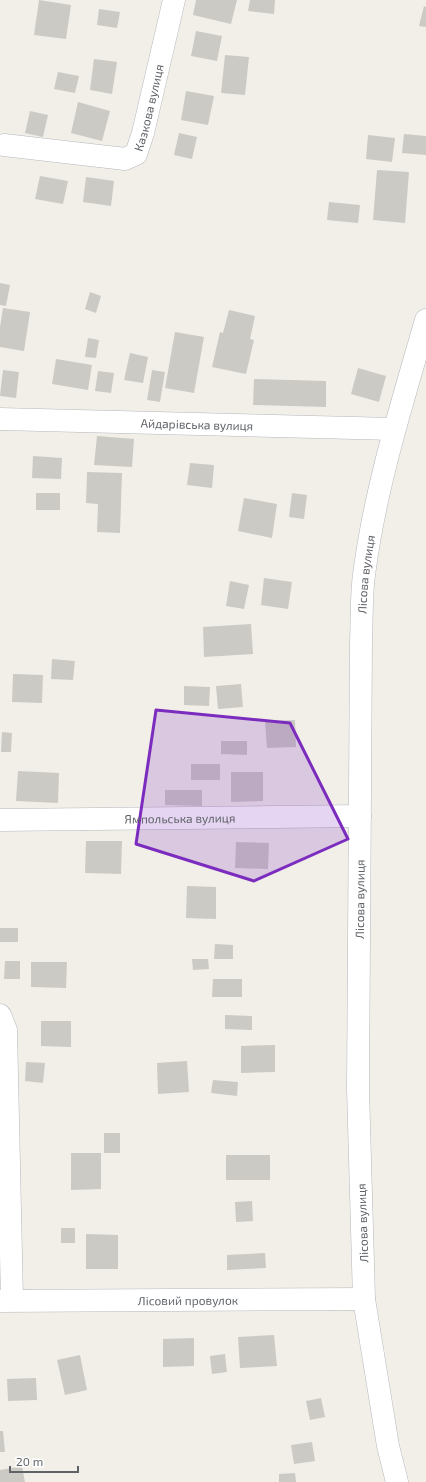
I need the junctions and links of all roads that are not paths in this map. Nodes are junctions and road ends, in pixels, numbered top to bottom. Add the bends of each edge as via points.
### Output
1 (174, 0) edge
2 (4, 145) dead end
3 (426, 320) edge
4 (0, 419) edge
5 (394, 429) junction
6 (360, 816) junction
7 (0, 820) edge
8 (0, 1015) edge
9 (5, 1154) edge
10 (364, 1299) junction
11 (6, 1301) edge
12 (397, 1482) edge

1 - 2 street, Казкова вулиця via 136,154 125,159
3 - 5 street, Лісова вулиця
4 - 5 street, Айдарівська вулиця
5 - 6 street, Лісова вулиця via 370,534 364,576
6 - 7 street, Ямпольська вулиця
6 - 10 street, Лісова вулиця via 358,1089
8 - 9 street, Лісовий провулок via 6,1030
9 - 11 street, Лісовий провулок
10 - 11 street, Лісовий провулок
10 - 12 street, Лісова вулиця via 388,1446

